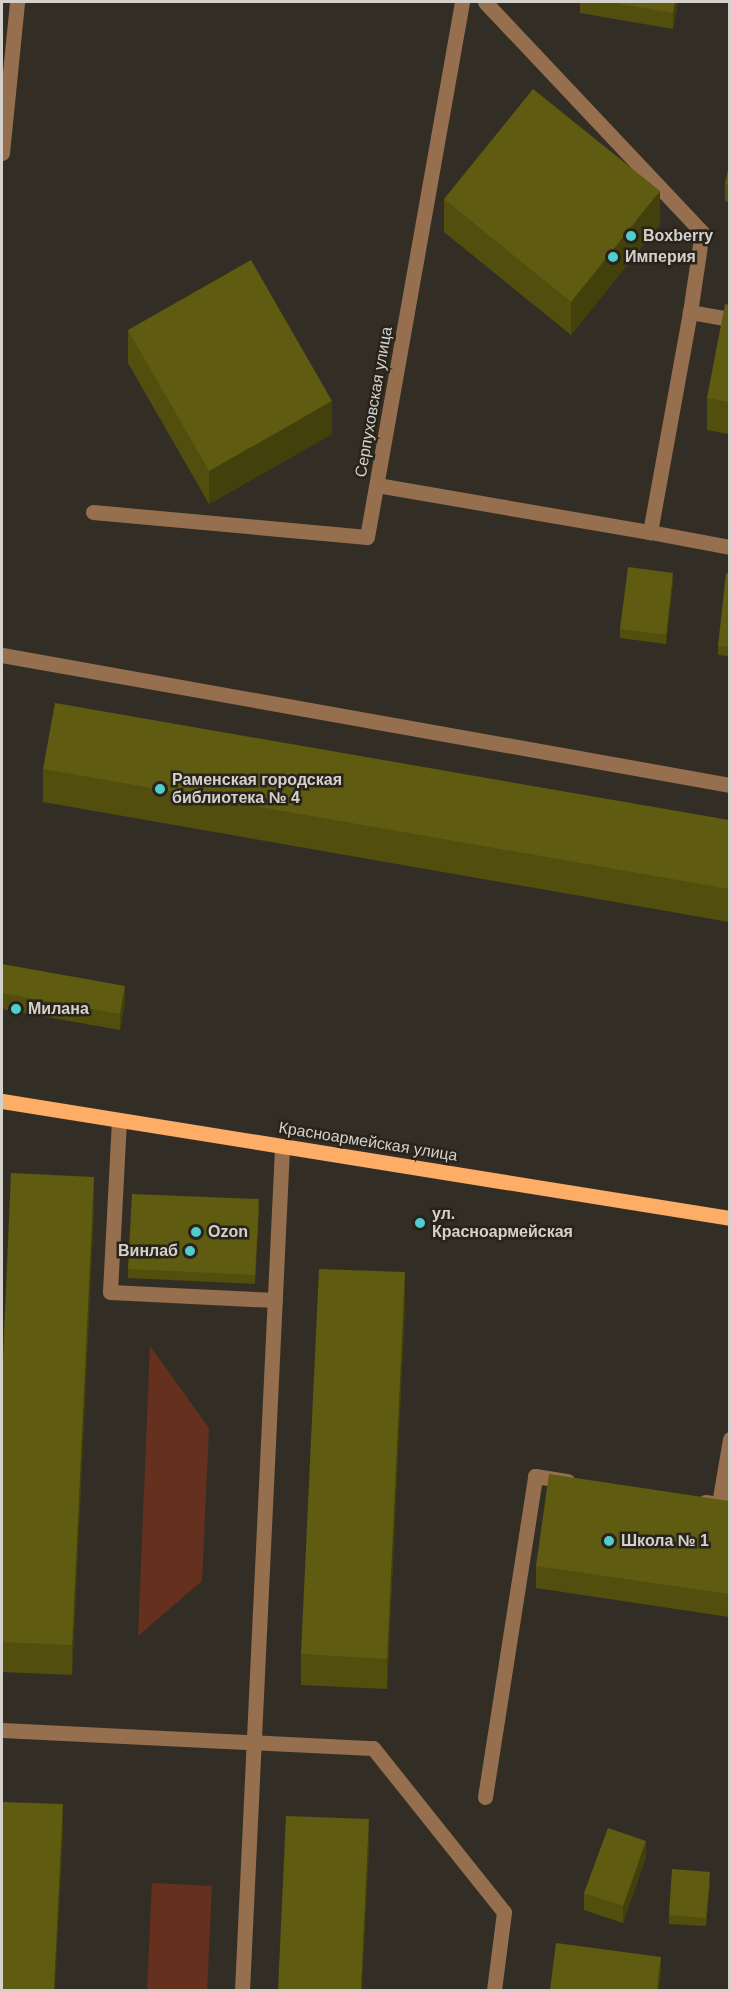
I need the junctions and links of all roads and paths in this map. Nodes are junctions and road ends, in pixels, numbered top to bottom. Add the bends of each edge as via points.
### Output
1 (17, 2) edge
2 (462, 2) edge
3 (485, 2) edge
4 (2, 153) edge
5 (690, 312) junction
6 (729, 320) edge
7 (377, 485) junction
8 (93, 512) dead end
9 (650, 532) junction
10 (729, 547) edge
11 (2, 655) edge
12 (729, 785) edge
13 (2, 1101) edge
14 (119, 1120) junction
15 (282, 1147) junction
16 (729, 1218) edge
17 (274, 1300) junction
18 (729, 1439) edge
19 (581, 1483) edge
20 (685, 1499) edge
21 (2, 1730) edge
22 (254, 1742) junction
23 (485, 1797) dead end
24 (242, 1990) edge
25 (494, 1990) edge

1 - 4 street
2 - 7 street, Серпуховская улица
3 - 5 street via 702,232
5 - 6 street
5 - 9 street
7 - 8 street, Серпуховская улица via 367,537
7 - 9 street
9 - 10 street
11 - 12 street
13 - 14 main road, Красноармейская улица
14 - 15 main road, Красноармейская улица
14 - 17 street via 111,1292 214,1290
15 - 16 main road, Красноармейская улица
15 - 17 street
17 - 22 street
18 - 20 street via 719,1504
19 - 23 street via 535,1476
21 - 22 street
22 - 24 street
22 - 25 street via 373,1748 504,1912

